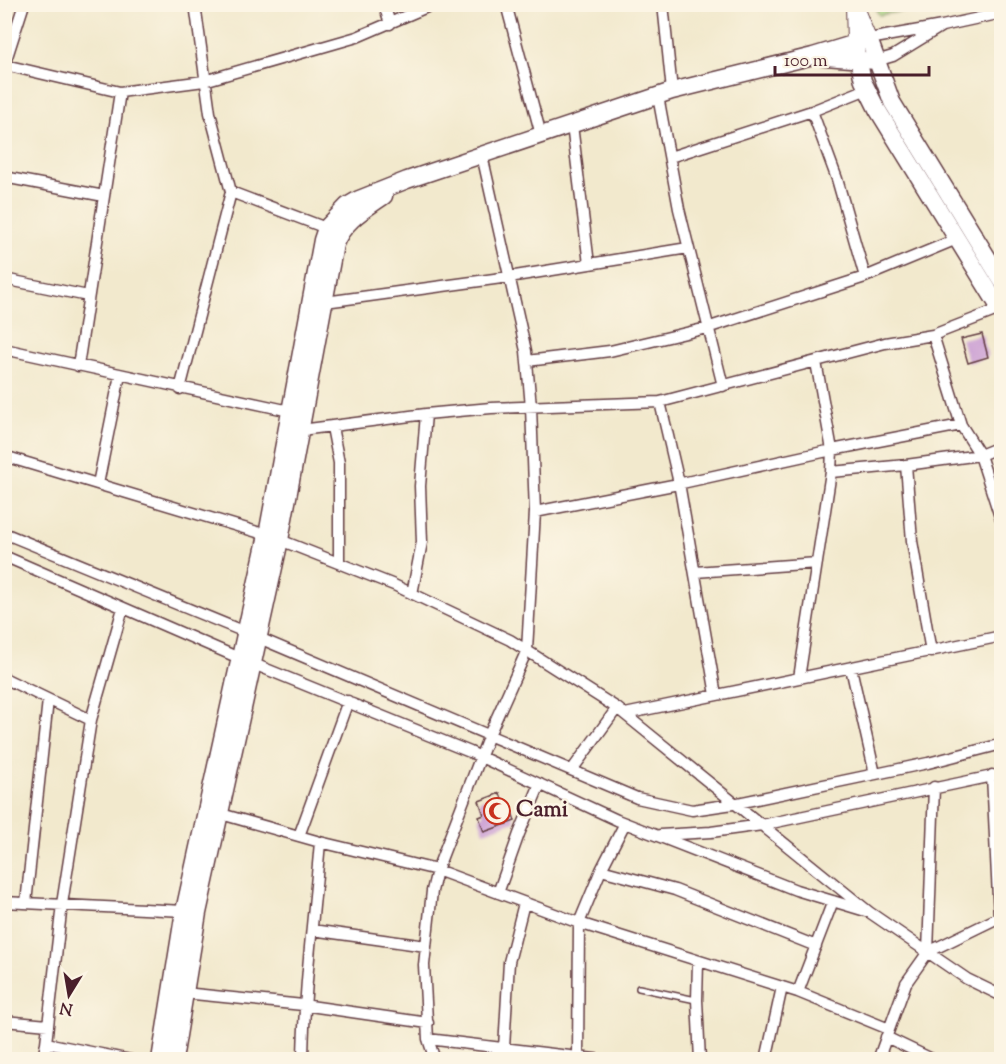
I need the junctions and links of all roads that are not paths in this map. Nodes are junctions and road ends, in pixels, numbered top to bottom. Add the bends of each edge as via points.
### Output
1 (24, 4) edge
2 (195, 4) edge
3 (384, 4) edge
4 (434, 4) edge
5 (506, 4) edge
6 (663, 4) edge
7 (854, 4) edge
8 (1002, 13) edge
9 (390, 24) junction
10 (942, 26) junction
11 (860, 47) junction
12 (876, 61) junction
13 (5, 65) edge
14 (204, 81) junction
15 (867, 89) junction
16 (120, 92) junction
17 (665, 93) junction
18 (812, 111) junction
19 (572, 125) junction
20 (541, 135) junction
21 (482, 155) junction
22 (670, 157) junction
23 (4, 177) edge
24 (406, 180) junction
25 (231, 192) junction
26 (104, 196) junction
27 (326, 228) junction
28 (957, 239) junction
29 (688, 248) junction
30 (589, 264) junction
31 (509, 277) junction
32 (865, 277) junction
33 (4, 279) edge
34 (997, 284) edge
35 (88, 296) junction
36 (325, 302) junction
37 (1001, 310) edge
38 (707, 328) junction
39 (933, 335) junction
40 (4, 350) edge
41 (527, 361) junction
42 (816, 362) junction
43 (78, 366) junction
44 (120, 375) junction
45 (723, 386) junction
46 (180, 389) junction
47 (660, 402) junction
48 (531, 407) junction
49 (426, 414) junction
50 (293, 423) junction
51 (962, 425) junction
52 (332, 427) junction
53 (1002, 446) edge
54 (832, 450) junction
55 (980, 455) junction
56 (4, 456) edge
57 (906, 465) junction
58 (831, 472) junction
59 (679, 483) junction
60 (98, 484) junction
61 (535, 512) junction
62 (1002, 523) edge
63 (4, 533) edge
64 (274, 538) junction
65 (4, 556) edge
66 (339, 563) junction
67 (817, 563) junction
68 (695, 572) junction
69 (412, 594) junction
70 (123, 608) junction
71 (252, 635) junction
72 (1002, 636) edge
73 (527, 650) junction
74 (931, 652) junction
75 (246, 660) junction
76 (851, 668) junction
77 (4, 678) edge
78 (799, 678) junction
79 (716, 695) junction
80 (48, 700) junction
81 (348, 701) junction
82 (621, 711) junction
83 (91, 720) junction
84 (489, 735) junction
85 (1002, 744) edge
86 (482, 758) junction
87 (573, 770) junction
88 (875, 774) junction
89 (997, 775) edge
90 (540, 784) junction
91 (934, 787) junction
92 (733, 804) junction
93 (221, 814) junction
94 (625, 823) junction
95 (762, 825) junction
96 (299, 836) junction
97 (657, 836) junction
98 (320, 842) junction
99 (437, 870) junction
100 (601, 870) junction
101 (498, 893) junction
102 (833, 901) junction
103 (4, 902) edge
104 (26, 903) junction
105 (524, 903) junction
106 (62, 904) junction
107 (184, 911) junction
108 (869, 912) junction
109 (1000, 917) edge
110 (579, 923) junction
111 (312, 930) junction
112 (426, 945) junction
113 (816, 946) junction
114 (928, 952) junction
115 (698, 962) junction
116 (782, 987) junction
117 (639, 988) dead end
118 (176, 992) junction
119 (798, 992) junction
120 (1002, 996) edge
121 (696, 1000) junction
122 (303, 1005) junction
123 (4, 1021) edge
124 (428, 1023) junction
125 (48, 1025) junction
126 (888, 1033) junction
127 (428, 1039) junction
128 (46, 1043) junction
129 (504, 1048) junction
130 (578, 1057) junction
131 (43, 1059) edge
132 (131, 1059) edge
133 (160, 1059) edge
134 (174, 1059) edge
135 (303, 1059) edge
136 (435, 1059) edge
137 (602, 1059) edge
138 (700, 1059) edge
139 (766, 1059) edge
140 (878, 1059) edge
141 (934, 1059) edge

1 - 13 street
2 - 14 street
3 - 9 street
4 - 9 street
5 - 20 street
6 - 17 street
7 - 11 street
8 - 10 street
9 - 14 street
10 - 11 street
10 - 12 street via 892,57
11 - 12 main road
11 - 15 main road
11 - 17 main road
12 - 34 main road via 892,102
13 - 16 street
14 - 16 street
14 - 25 street
15 - 18 street
15 - 28 main road
16 - 26 street
17 - 19 main road
17 - 22 street
18 - 22 street
18 - 32 street via 837,179
19 - 20 main road
19 - 30 street
20 - 21 main road
21 - 24 main road
21 - 31 street
22 - 29 street
23 - 26 street
24 - 27 main road via 347,206
24 - 36 main road via 355,216 340,232
25 - 27 street
25 - 46 street
26 - 35 street
27 - 50 main road
28 - 32 street
28 - 34 main road
29 - 30 street
29 - 38 street
30 - 31 street
31 - 36 street
31 - 41 street
32 - 38 street
33 - 35 street
34 - 37 main road
35 - 43 street
36 - 50 main road
37 - 39 street
38 - 41 street via 610,351
38 - 45 street
39 - 42 street
39 - 51 street
40 - 43 street
41 - 48 street
42 - 45 street
42 - 54 street
43 - 44 street
44 - 46 street
44 - 60 street
45 - 47 street
46 - 50 street
47 - 48 street
47 - 59 street
48 - 49 street
48 - 61 street
49 - 52 street
49 - 69 street via 420,486 422,542
50 - 52 street
50 - 64 main road
51 - 54 street
51 - 55 street
52 - 66 street via 339,463
53 - 55 street
54 - 58 street
54 - 59 street
55 - 57 street
55 - 62 street
56 - 60 street
57 - 58 street
57 - 74 street via 912,541
58 - 67 street
59 - 61 street
59 - 68 street
60 - 64 street
61 - 73 street
63 - 71 street
64 - 66 street
64 - 71 main road
65 - 70 street
66 - 69 street
67 - 68 street
67 - 78 street
68 - 79 street
69 - 73 street
70 - 75 street
70 - 83 street
71 - 75 main road
71 - 84 street
72 - 74 street
73 - 82 street
73 - 84 street
74 - 76 street
75 - 81 street
75 - 93 main road
75 - 107 main road
76 - 78 street
76 - 88 street
77 - 80 street
78 - 79 street
79 - 82 street
80 - 83 street
80 - 104 street
81 - 86 street
81 - 96 street
82 - 87 street
82 - 92 street
83 - 106 street
84 - 86 street
84 - 87 street
85 - 88 street
86 - 90 street
86 - 99 street
87 - 92 street via 637,798 692,810
88 - 92 street
89 - 91 street
89 - 109 street
90 - 94 street
90 - 101 street
91 - 95 street
91 - 114 street
92 - 95 street
93 - 96 street
93 - 118 main road
94 - 97 street
94 - 100 street
95 - 97 street
95 - 108 street
96 - 98 street
97 - 102 street
98 - 99 street
98 - 111 street
99 - 101 street
99 - 112 street
100 - 110 street
100 - 113 street via 675,890
101 - 105 street
102 - 108 street
102 - 113 street
103 - 104 street
104 - 106 street
105 - 110 street
105 - 129 street via 509,962
106 - 107 street
106 - 125 street
107 - 118 main road
108 - 114 street
109 - 114 street
110 - 115 street
110 - 130 street
111 - 112 street
111 - 122 street
112 - 124 street
113 - 119 street
114 - 120 street via 967,979
114 - 126 street via 906,983
115 - 116 street
115 - 121 street
116 - 119 street
116 - 139 street
117 - 121 lane
118 - 122 street
118 - 133 main road
118 - 134 main road
119 - 126 street
121 - 138 street
122 - 124 street
122 - 135 street
123 - 125 street
124 - 127 street
125 - 128 street
126 - 140 street
126 - 141 street
127 - 129 street
127 - 136 street
128 - 131 street
128 - 132 street
129 - 130 street
130 - 137 street

